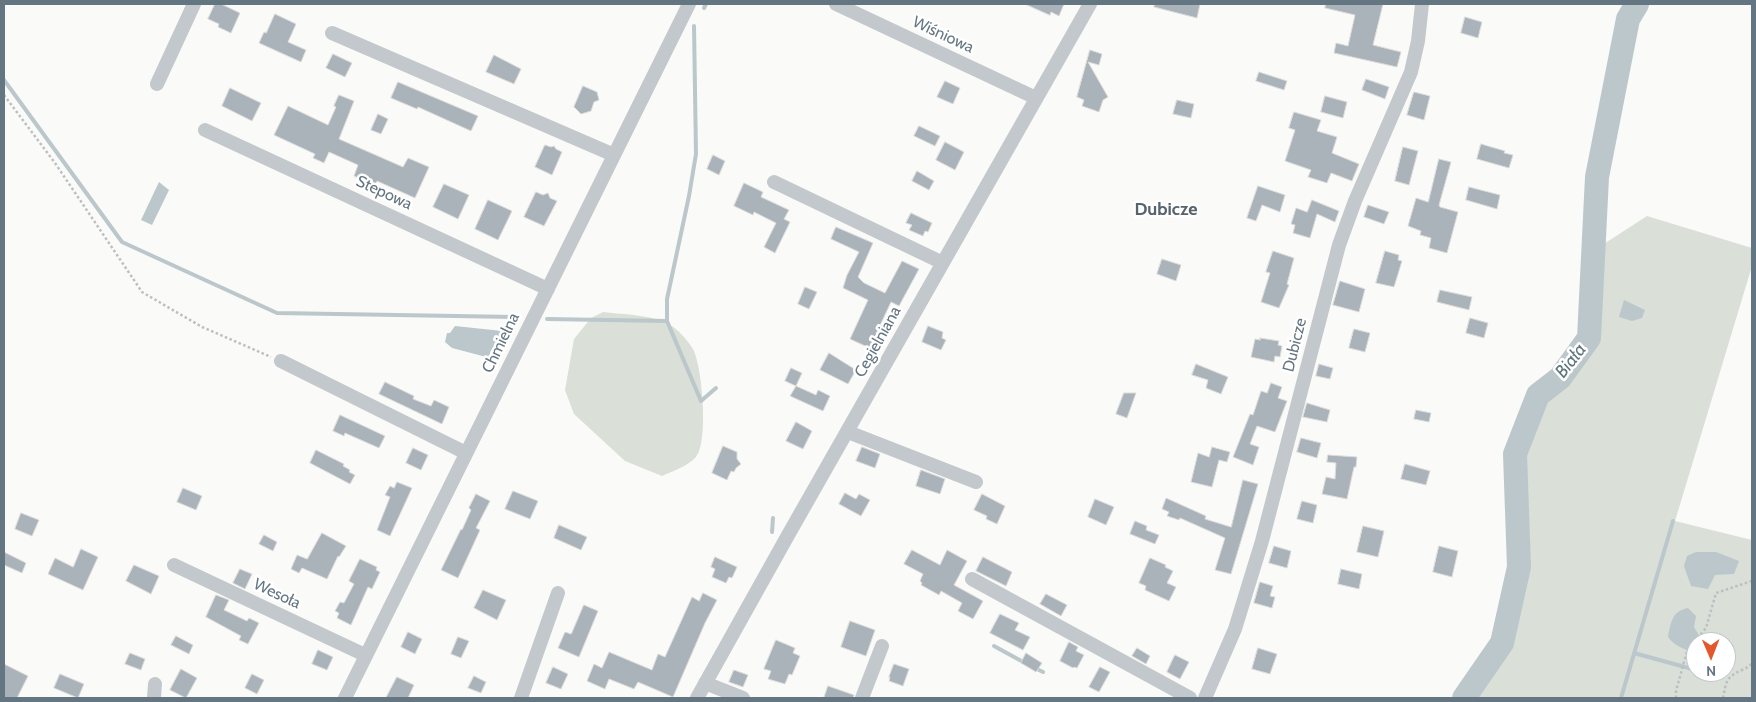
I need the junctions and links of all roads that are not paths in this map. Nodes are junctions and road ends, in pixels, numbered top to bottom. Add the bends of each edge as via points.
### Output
1 (194, 4) edge
2 (689, 4) edge
3 (836, 4) edge
4 (1090, 4) edge
5 (1422, 4) edge
6 (332, 33) dead end
7 (157, 84) dead end
8 (1036, 98) junction
9 (205, 130) dead end
10 (614, 155) junction
11 (774, 182) dead end
12 (943, 263) junction
13 (548, 289) junction
14 (281, 361) road end
15 (848, 432) junction
16 (466, 453) junction
17 (976, 482) dead end
18 (174, 565) dead end
19 (972, 578) dead end
20 (558, 593) dead end
21 (882, 646) dead end
22 (365, 655) junction
23 (705, 683) junction
24 (524, 697) edge
25 (345, 698) edge
26 (697, 698) edge
27 (743, 698) edge
28 (862, 698) edge
29 (1190, 698) edge
30 (1205, 698) edge

1 - 7 street
2 - 10 street, Chmielna
3 - 8 street, Wiśniowa
4 - 8 street, Cegielniana
5 - 30 street, Dubicze via 1411,72 1339,245 1262,541 1235,629
6 - 10 street
8 - 12 street, Cegielniana
9 - 13 street, Stepowa
10 - 13 street, Chmielna
11 - 12 street
12 - 15 street, Cegielniana
13 - 16 street, Chmielna
14 - 16 street
15 - 17 street
15 - 23 street, Cegielniana
16 - 22 street, Chmielna
18 - 22 street, Wesoła
19 - 29 street
20 - 24 street
21 - 28 street
22 - 25 street, Chmielna
23 - 26 street, Cegielniana
23 - 27 street

